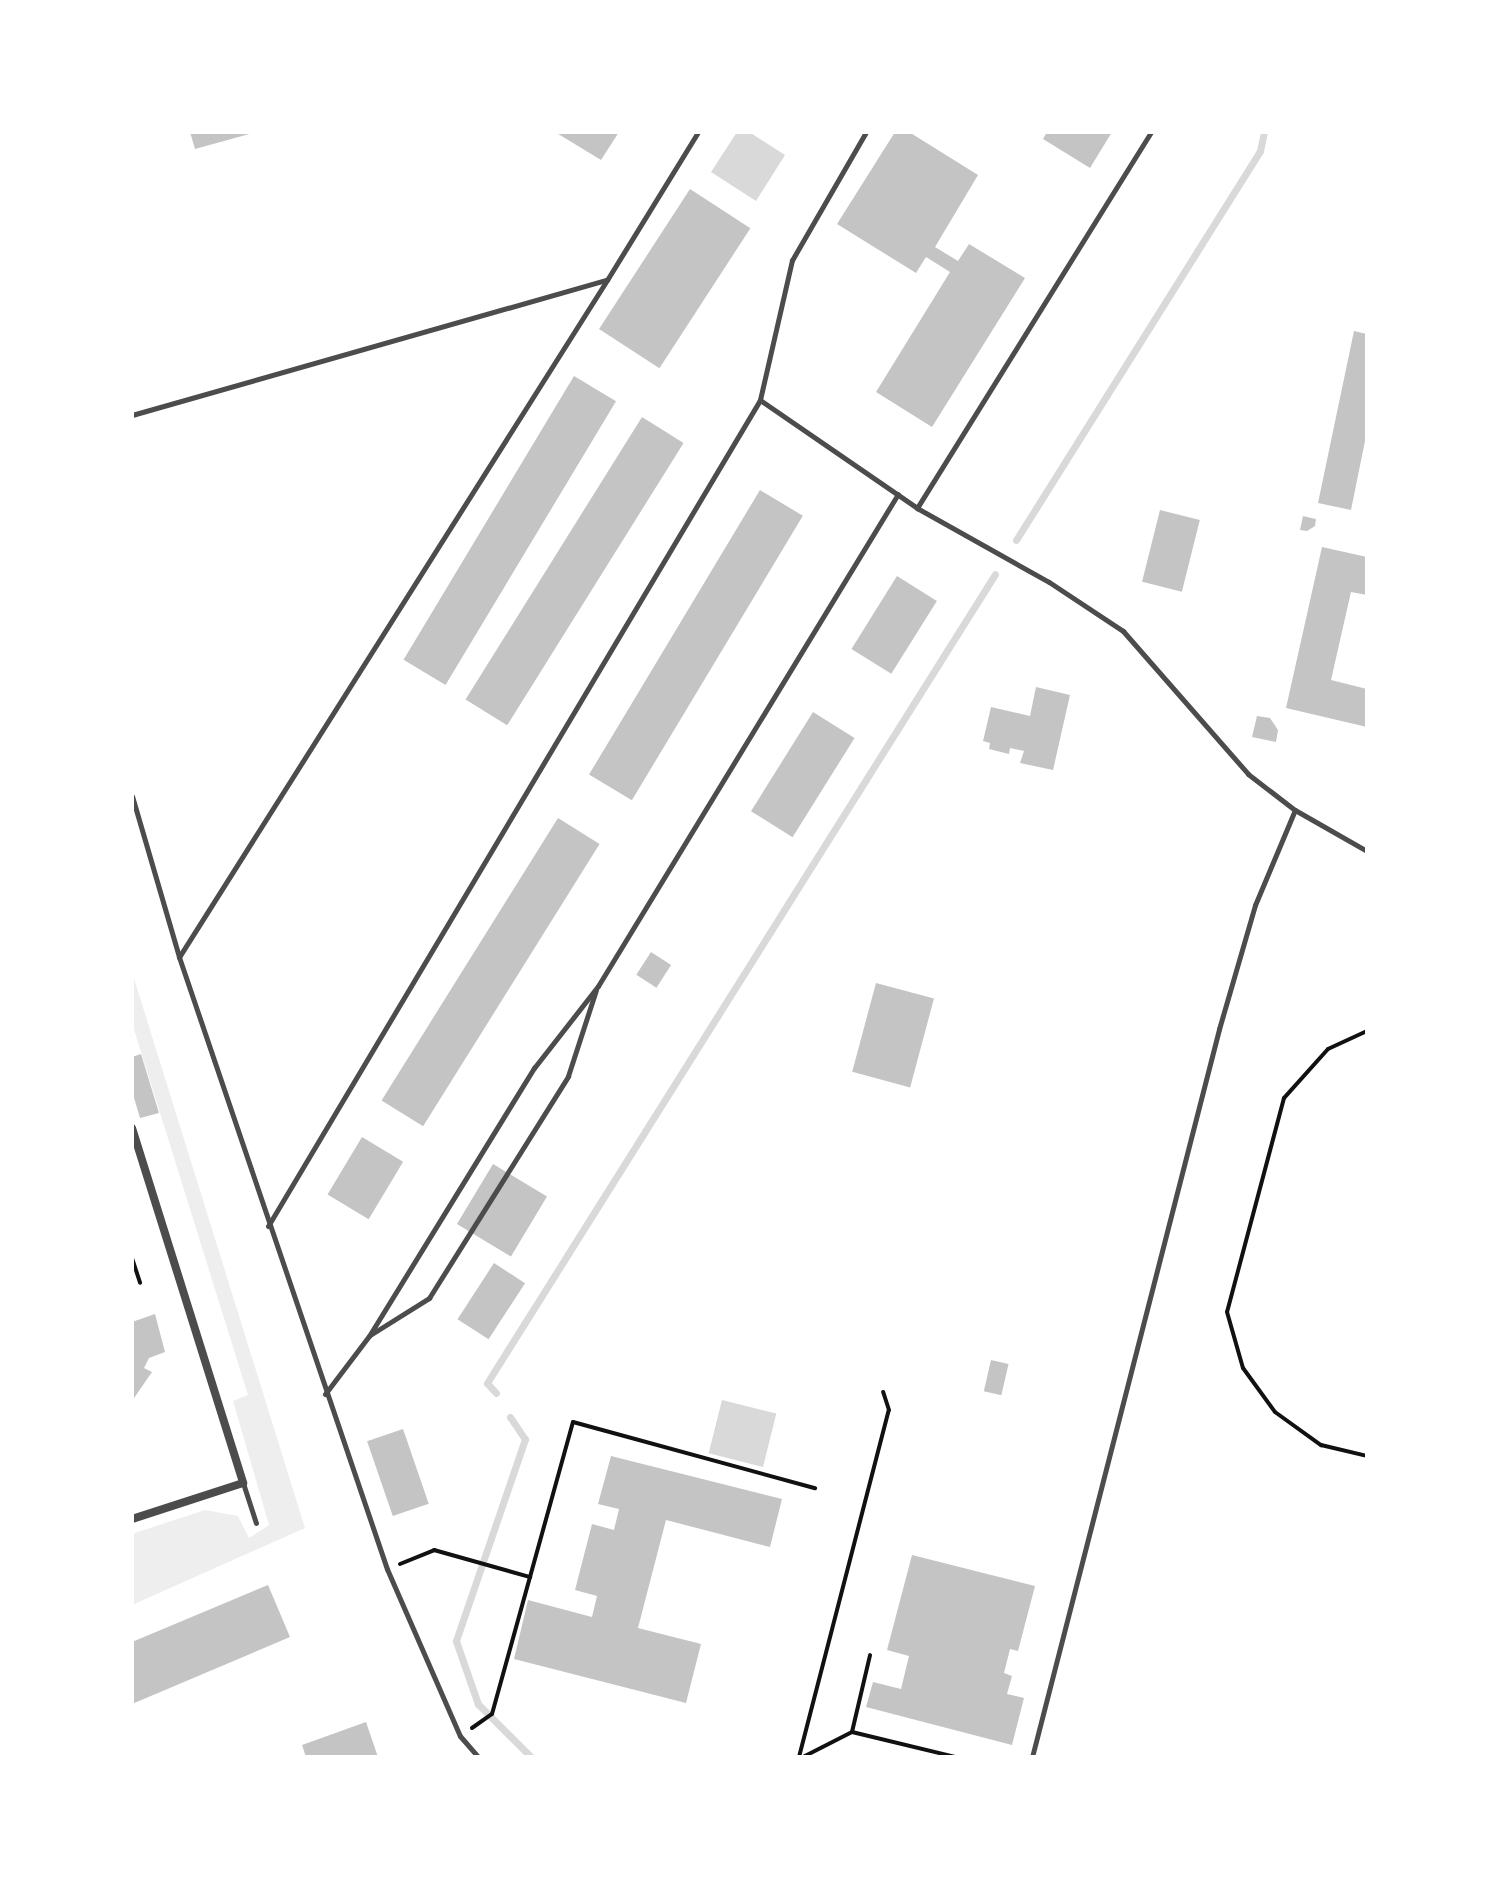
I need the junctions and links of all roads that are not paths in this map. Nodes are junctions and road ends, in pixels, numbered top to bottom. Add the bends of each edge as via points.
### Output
1 (698, 132) edge
2 (866, 132) edge
3 (1151, 132) edge
4 (607, 280) junction
5 (760, 400) junction
6 (132, 415) edge
7 (898, 494) junction
8 (917, 508) junction
9 (132, 796) edge
10 (1295, 810) junction
11 (1367, 851) edge
12 (179, 957) junction
13 (598, 986) junction
14 (132, 1128) edge
15 (268, 1226) junction
16 (369, 1336) junction
17 (325, 1394) junction
18 (243, 1483) junction
19 (132, 1519) edge
20 (256, 1523) dead end
21 (478, 1757) edge
22 (1032, 1757) edge

1 - 4 lane
2 - 5 lane via 792,260
3 - 8 lane
4 - 6 lane
4 - 12 lane
5 - 7 lane
5 - 15 lane
7 - 8 lane
7 - 13 lane
8 - 10 lane via 1049,582 1123,631 1248,774
9 - 12 lane
10 - 11 lane
10 - 22 lane via 1255,905 1219,1029
12 - 15 lane
13 - 16 lane via 534,1068
13 - 16 lane via 568,1076 429,1298
14 - 18 street
15 - 17 lane
16 - 17 lane
17 - 21 lane via 387,1569 460,1736
18 - 19 street
18 - 20 lane

